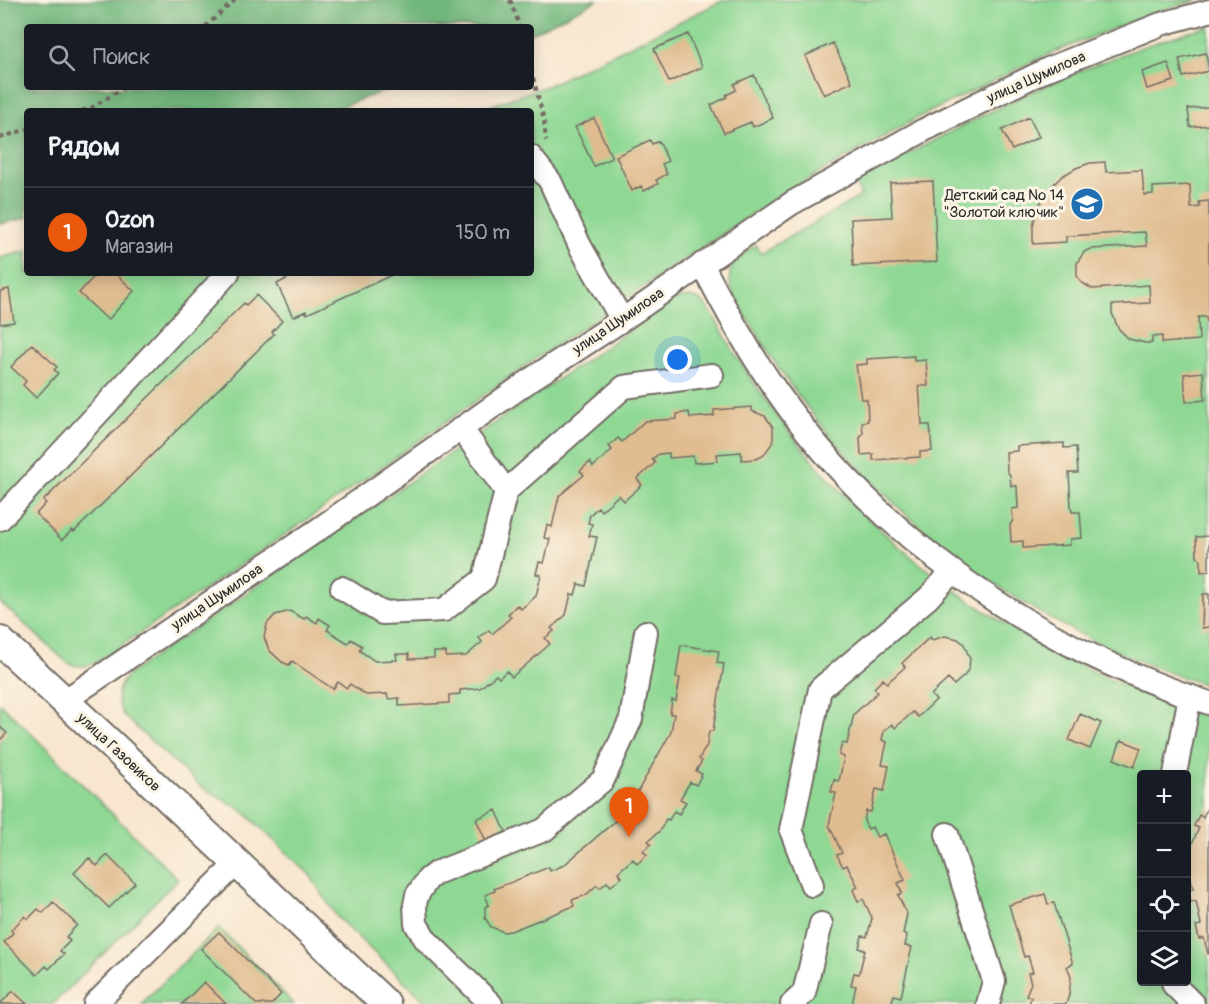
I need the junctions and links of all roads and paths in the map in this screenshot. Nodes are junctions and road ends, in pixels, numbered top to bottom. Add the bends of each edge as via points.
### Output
1 (235, 0) edge
2 (510, 0) edge
3 (1209, 11) edge
4 (208, 24) edge
5 (519, 24) edge
6 (534, 81) edge
7 (120, 90) edge
8 (90, 108) edge
9 (24, 130) edge
10 (0, 138) edge
11 (534, 162) edge
12 (550, 181) junction
13 (702, 264) junction
14 (225, 276) edge
15 (622, 320) junction
16 (712, 375) dead end
17 (461, 428) junction
18 (506, 491) junction
19 (0, 519) edge
20 (952, 572) junction
21 (342, 588) dead end
22 (646, 632) dead end
23 (0, 641) edge
24 (1199, 699) edge
25 (64, 701) junction
26 (1176, 770) edge
27 (947, 834) dead end
28 (237, 863) junction
29 (812, 885) dead end
30 (821, 924) dead end
31 (1175, 986) edge
32 (95, 1004) edge
33 (386, 1004) edge
34 (491, 1004) edge
35 (792, 1004) edge
36 (988, 1004) edge
37 (1193, 1004) edge

1 - 4 path
2 - 5 path
3 - 13 street, улица Шумилова via 1161,24 1048,69 945,119 792,203
6 - 12 path via 544,120
7 - 8 path
9 - 10 path
11 - 12 street
12 - 15 street via 580,246
13 - 15 street, улица Шумилова
13 - 20 street via 749,350 806,430 872,503
14 - 19 street
15 - 17 street, улица Шумилова
16 - 18 street via 624,387
17 - 18 street
17 - 25 street, улица Шумилова
18 - 21 street via 484,579 444,610 382,613
20 - 24 street via 1072,647
20 - 29 street via 928,598 820,689 791,830
22 - 34 street via 631,719 603,780 544,830 436,873 417,895 415,915 420,933
23 - 25 street, улица Газовиков
24 - 26 street
25 - 28 street, улица Газовиков
27 - 36 street via 994,981
28 - 32 street
28 - 33 street, улица Газовиков
30 - 35 street via 804,993
31 - 37 street

